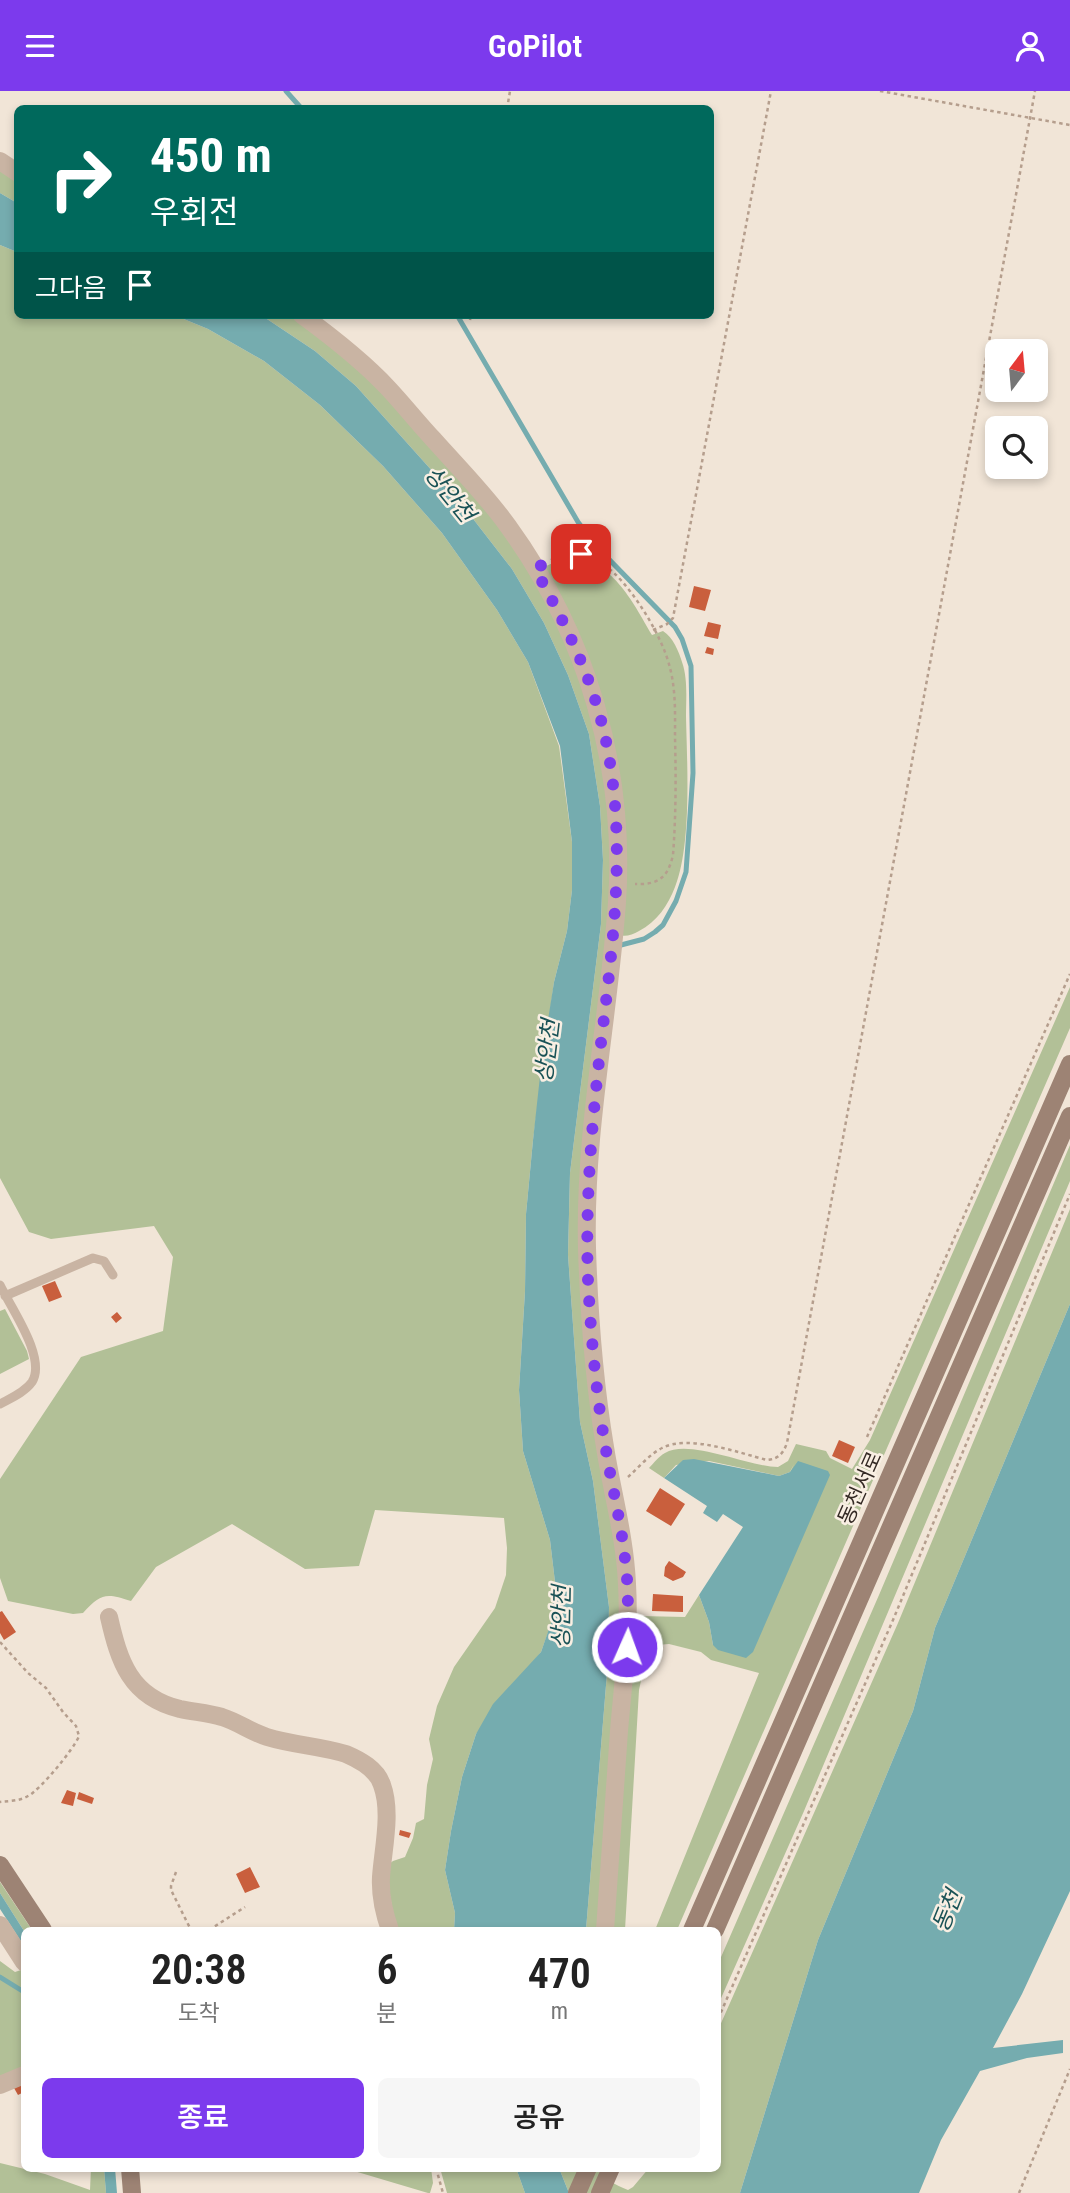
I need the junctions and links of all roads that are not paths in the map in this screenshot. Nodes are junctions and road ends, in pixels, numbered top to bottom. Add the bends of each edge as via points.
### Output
1 (307, 319) edge
2 (1070, 1064) edge
3 (1070, 1116) edge
4 (113, 1275) dead end
5 (0, 1286) edge
6 (5, 1296) junction
7 (0, 1403) edge
8 (109, 1616) dead end
9 (0, 1865) edge
10 (0, 1925) edge
11 (41, 1927) edge
12 (389, 1927) edge
13 (605, 1927) edge
14 (693, 1927) edge
15 (716, 1927) edge
16 (21, 1957) edge
17 (21, 2076) edge
18 (0, 2085) edge
19 (130, 2172) edge
20 (586, 2172) edge
21 (609, 2172) edge
22 (132, 2193) edge
23 (577, 2193) edge
24 (600, 2193) edge

1 - 13 street via 386,386 508,527 571,636 600,717 608,755 617,819 617,884 587,1210 592,1343 626,1560 628,1614
2 - 14 main road, 동천서로
3 - 15 main road
4 - 6 lane via 104,1261 93,1258
5 - 6 lane
6 - 7 lane via 36,1363 31,1384
8 - 12 street via 128,1675 149,1696 179,1709 222,1717 263,1736 346,1754 369,1766 384,1794 381,1890
9 - 11 main road
10 - 16 street
17 - 18 street
19 - 22 main road
20 - 23 main road
21 - 24 main road

